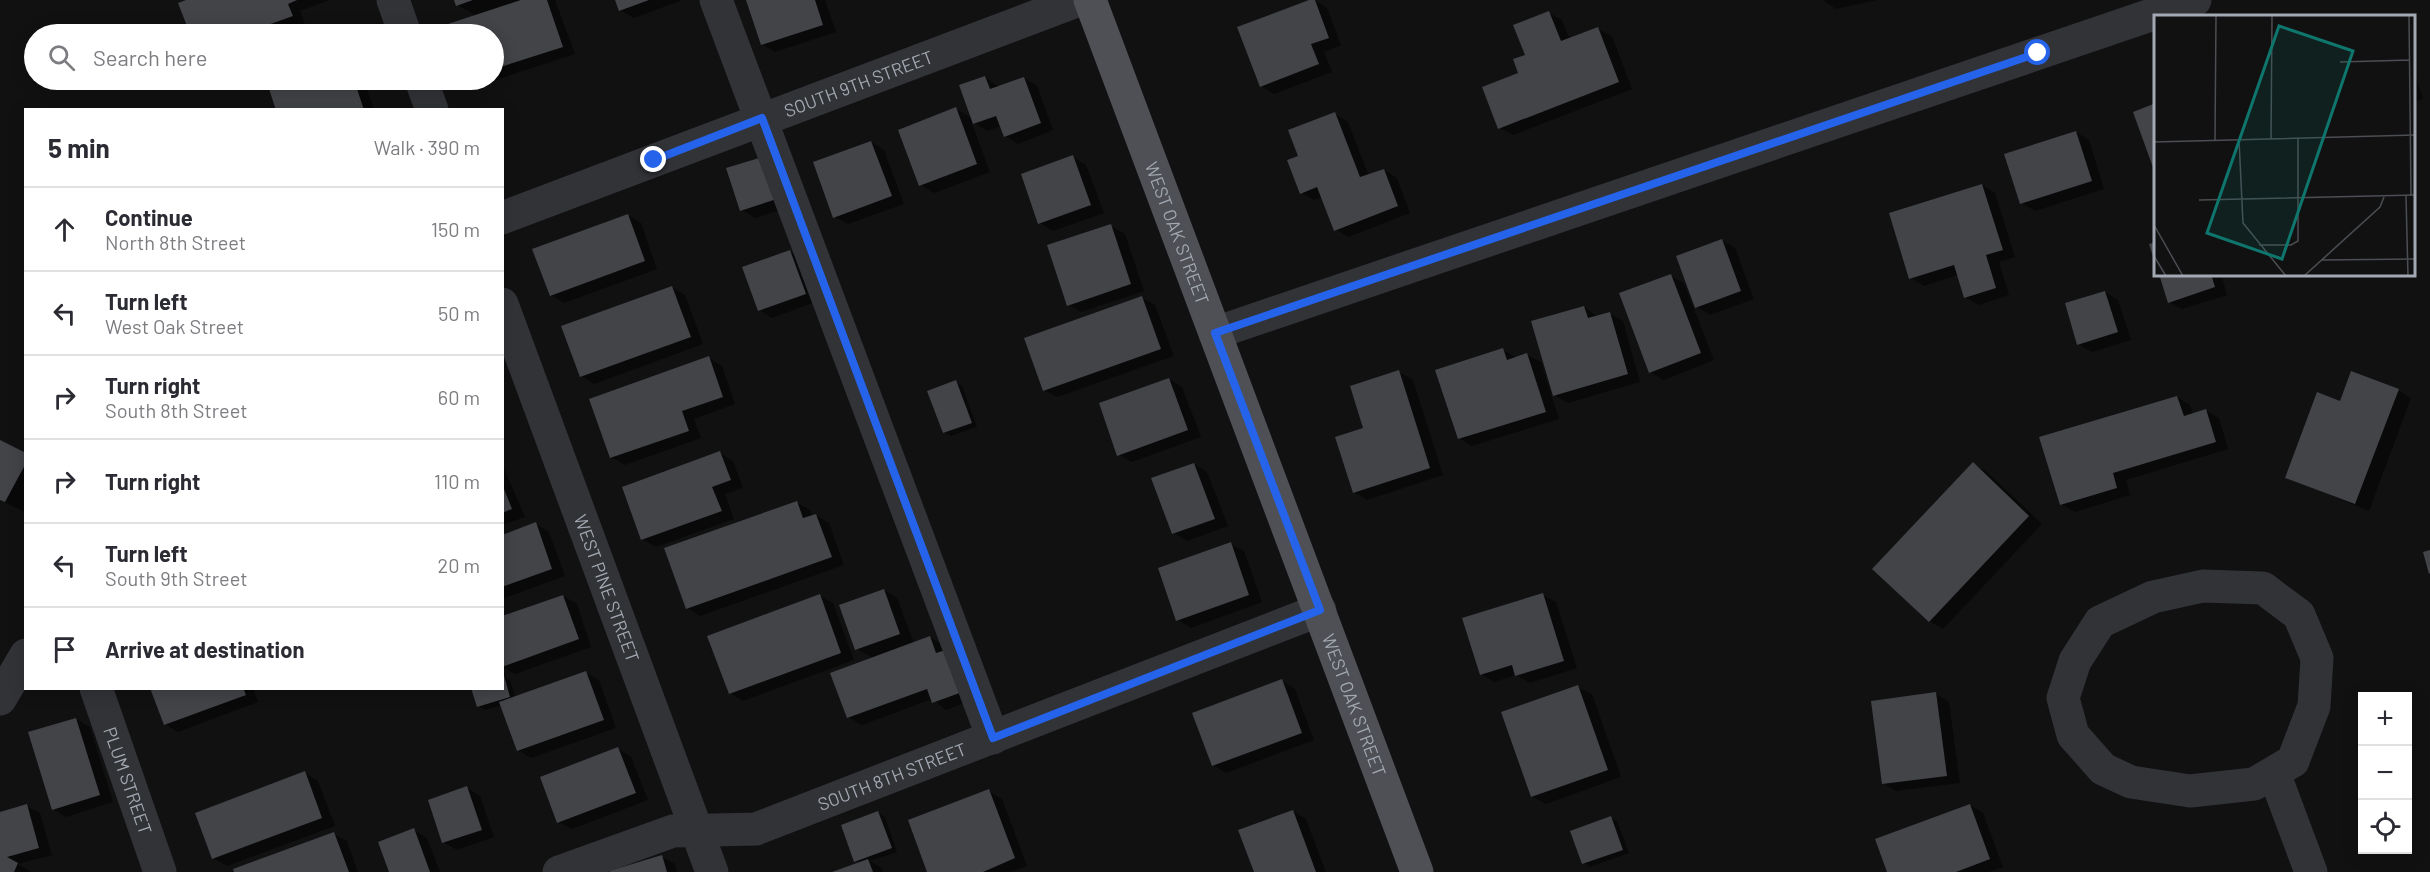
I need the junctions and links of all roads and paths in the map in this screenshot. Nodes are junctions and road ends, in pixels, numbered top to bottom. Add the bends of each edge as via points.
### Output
1 (393, 0) edge
2 (716, 0) edge
3 (1078, 0) edge
4 (1090, 0) edge
5 (2194, 0) edge
6 (401, 24) edge
7 (425, 90) edge
8 (431, 108) edge
9 (762, 118) junction
10 (504, 217) edge
11 (504, 309) edge
12 (1215, 333) junction
13 (1320, 610) junction
14 (24, 658) edge
15 (97, 690) edge
16 (0, 699) edge
17 (993, 738) junction
18 (2274, 773) junction
19 (697, 829) junction
20 (160, 872) edge
21 (559, 872) edge
22 (712, 872) edge
23 (1417, 872) edge
24 (2311, 872) edge

1 - 6 street
2 - 9 street
3 - 9 street, SOUTH 9TH STREET
4 - 12 main road, WEST OAK STREET
5 - 12 street
7 - 8 street
9 - 10 street, SOUTH 9TH STREET
9 - 17 street
11 - 19 street, WEST PINE STREET
12 - 13 main road, WEST OAK STREET
13 - 17 street, SOUTH 8TH STREET
13 - 23 main road, WEST OAK STREET
14 - 16 street
15 - 20 street, PLUM STREET
17 - 19 street, SOUTH 8TH STREET via 756,829
18 - 18 street via 2293,762 2314,706 2317,658 2299,615 2262,588 2203,586 2153,597 2100,622 2075,661 2063,698 2073,735 2103,770 2131,782 2190,791 2254,784
18 - 24 street
19 - 21 street, SOUTH 8TH STREET via 673,831
19 - 22 street, WEST PINE STREET

